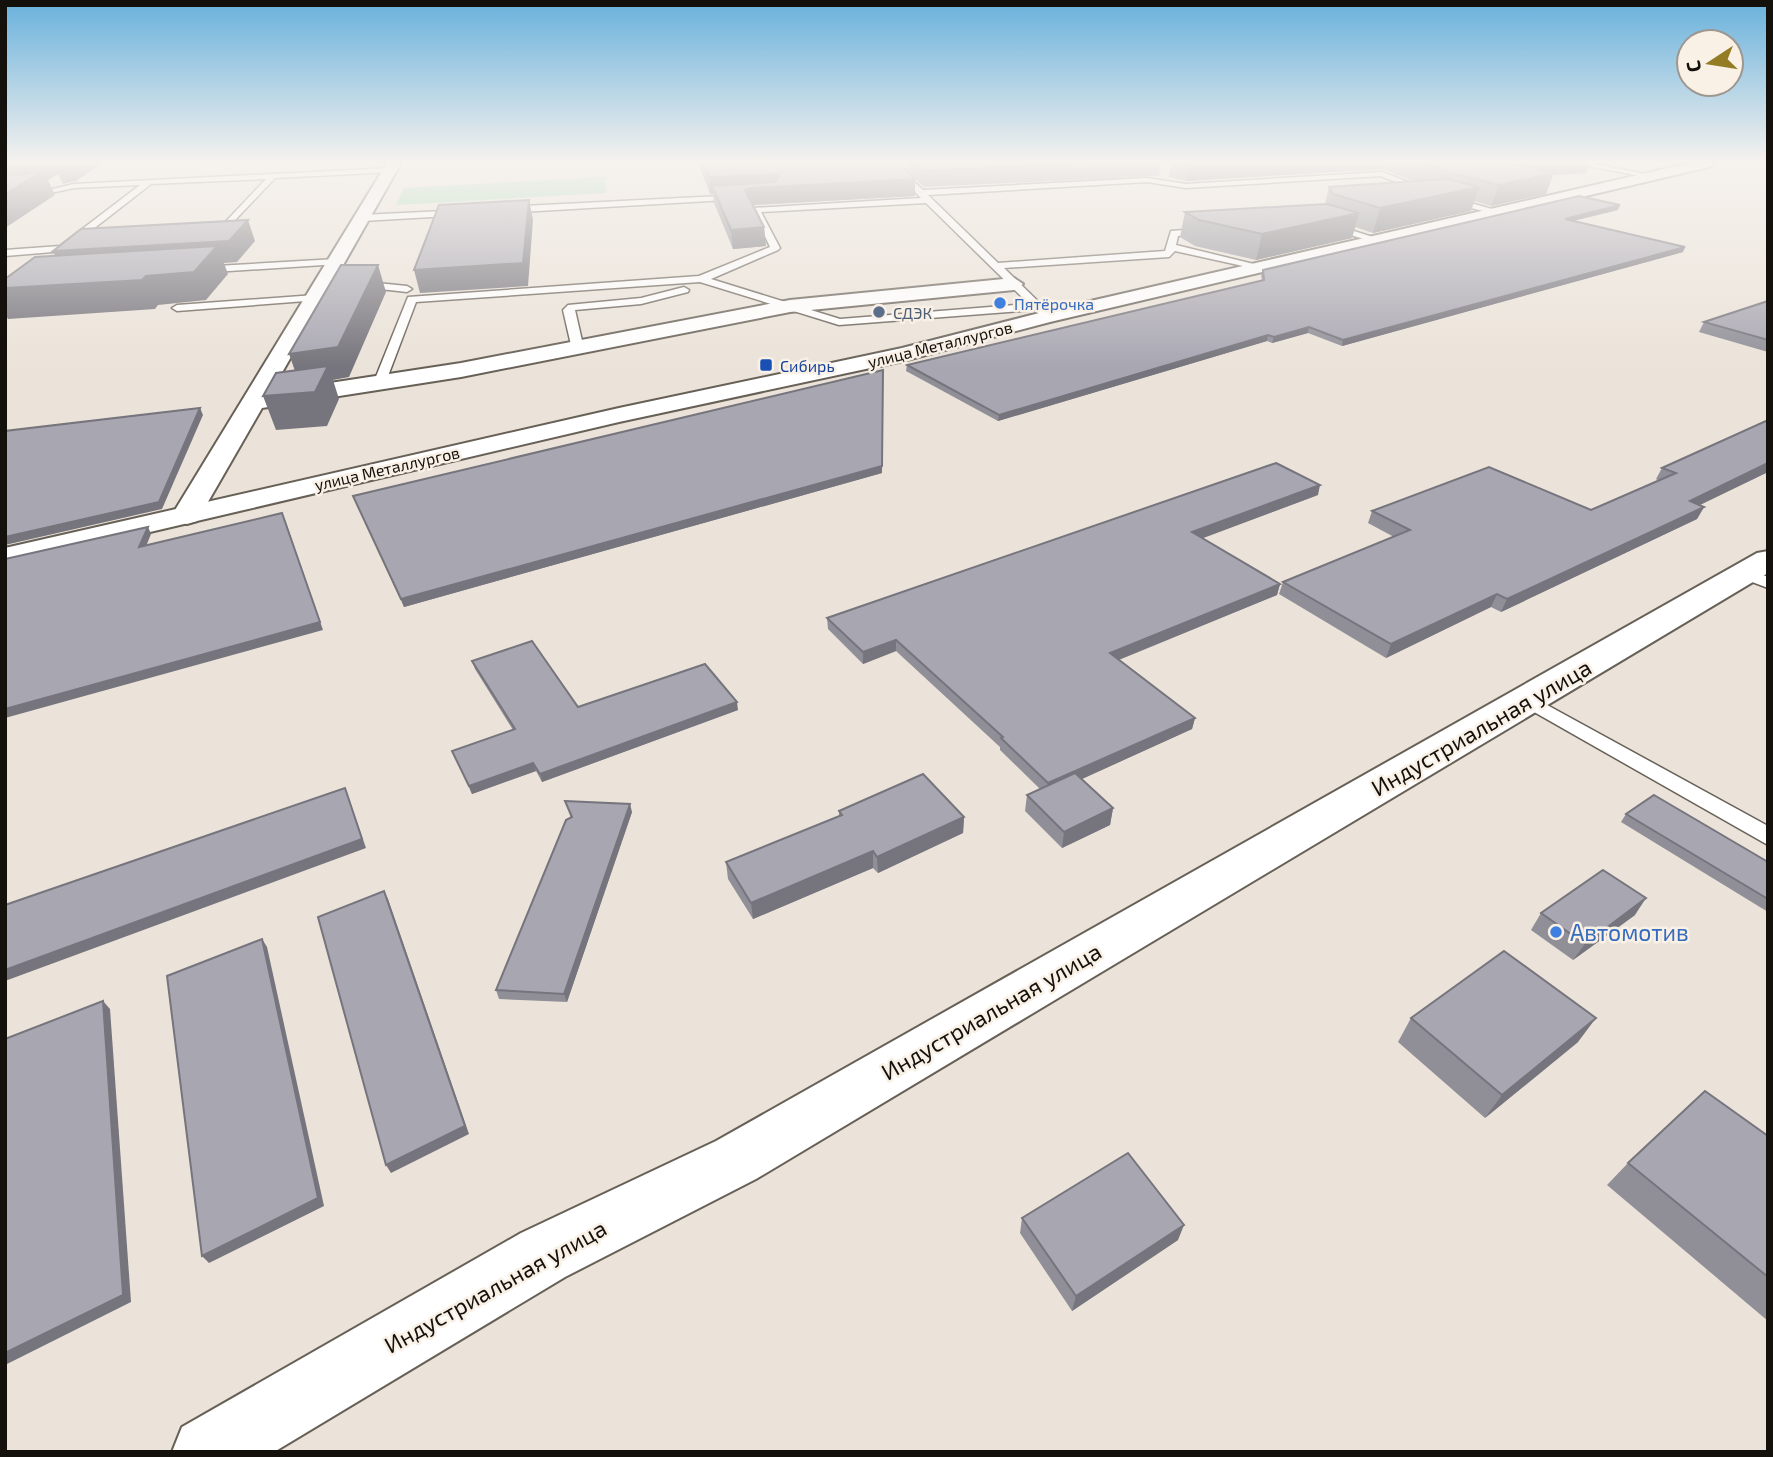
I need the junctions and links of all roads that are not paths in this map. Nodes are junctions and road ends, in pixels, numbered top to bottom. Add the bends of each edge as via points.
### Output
1 (89, 231) edge
2 (222, 231) edge
3 (354, 231) edge
4 (766, 231) edge
5 (960, 231) edge
6 (1209, 231) edge
7 (1347, 231) edge
8 (1416, 231) edge
9 (219, 234) edge
10 (1377, 240) junction
11 (1171, 247) junction
12 (5, 253) edge
13 (336, 262) junction
14 (995, 266) junction
15 (1261, 267) junction
16 (184, 271) edge
17 (701, 279) junction
18 (713, 283) junction
19 (1014, 284) junction
20 (320, 289) junction
21 (407, 289) dead end
22 (790, 306) junction
23 (177, 308) edge
24 (645, 311) dead end
25 (1042, 312) junction
26 (570, 317) junction
27 (577, 345) junction
28 (379, 384) junction
29 (254, 402) junction
30 (187, 514) junction
31 (5, 556) edge
32 (1760, 572) edge
33 (1527, 700) junction
34 (1768, 837) edge
35 (208, 1452) edge

1 - 12 lane via 61,255
2 - 9 lane
3 - 13 street
4 - 17 lane via 775,248
5 - 14 lane
6 - 11 lane via 1174,233
7 - 10 lane
8 - 10 street, улица Металлургов
10 - 15 street, улица Металлургов
11 - 14 lane via 1170,254
11 - 15 lane
13 - 16 lane
13 - 20 street
14 - 19 lane
15 - 25 street, улица Металлургов
17 - 18 lane
17 - 28 lane via 412,299
18 - 22 lane
18 - 26 lane via 641,301 572,307
19 - 22 street
19 - 25 lane
20 - 21 lane
20 - 23 lane
20 - 29 street
22 - 25 lane via 839,322
22 - 27 street
24 - 26 lane
25 - 30 street, улица Металлургов via 903,354
26 - 27 lane
27 - 28 street
28 - 29 street
29 - 30 street
30 - 31 street, улица Металлургов
32 - 33 street, Индустриальная улица
33 - 34 lane
33 - 35 street, Индустриальная улица via 736,1160 543,1255

